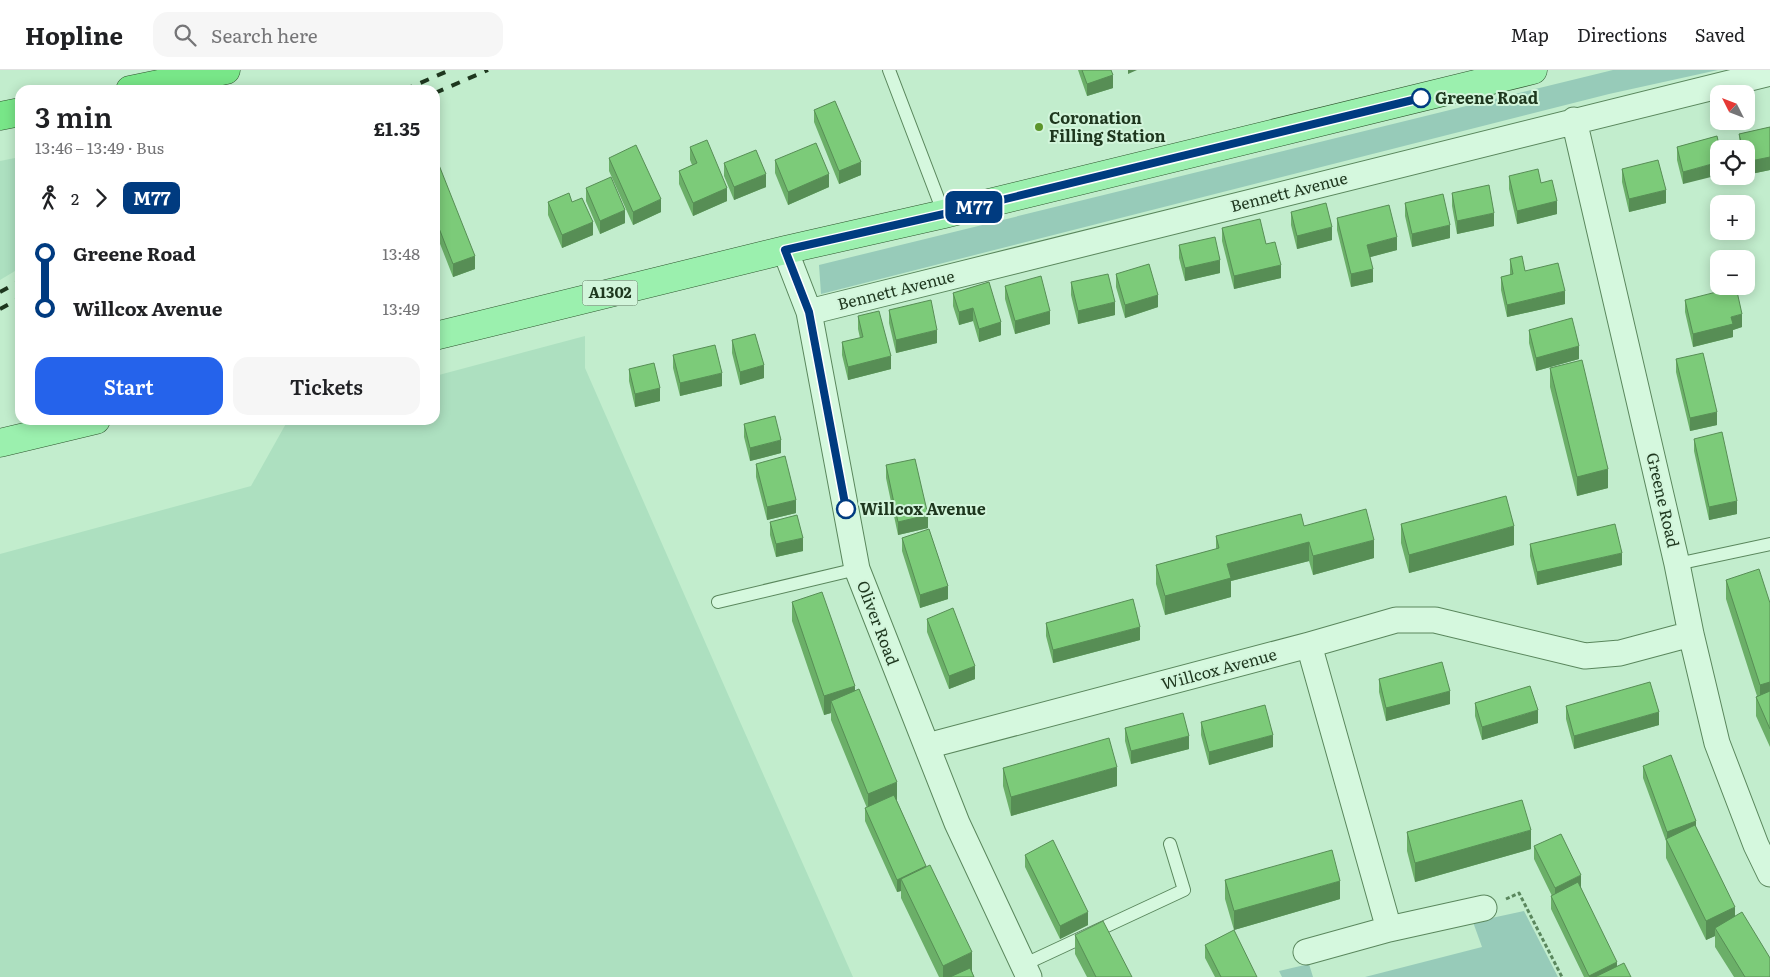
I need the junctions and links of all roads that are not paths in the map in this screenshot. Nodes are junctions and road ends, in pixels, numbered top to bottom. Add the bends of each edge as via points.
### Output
1 (226, 70) edge
2 (889, 70) edge
3 (1533, 70) edge
4 (1770, 72) edge
5 (154, 85) edge
6 (15, 113) edge
7 (0, 116) edge
8 (1574, 120) junction
9 (944, 214) junction
10 (785, 250) junction
11 (809, 312) junction
12 (440, 335) edge
13 (75, 425) edge
14 (0, 443) edge
15 (1770, 544) edge
16 (1677, 564) junction
17 (857, 569) junction
18 (718, 602) dead end
19 (1691, 634) junction
20 (1309, 645) junction
21 (927, 746) junction
22 (1170, 844) dead end
23 (1770, 874) edge
24 (1484, 908) road end
25 (1389, 929) junction
26 (1306, 952) dead end
27 (1026, 971) edge

1 - 5 highway
2 - 9 lane
3 - 9 main road, A1302
4 - 8 street, Bennett Avenue
6 - 7 highway
8 - 11 street, Bennett Avenue
8 - 16 street, Greene Road
9 - 10 main road, A1302
10 - 11 street, Oliver Road
10 - 12 main road, A1302
11 - 17 street, Oliver Road
13 - 14 main road
15 - 16 lane
16 - 19 street, Greene Road
17 - 18 lane
17 - 21 street, Oliver Road
19 - 20 street, Willcox Avenue via 1620,652 1585,656 1435,620 1396,620
19 - 23 street, Greene Road via 1717,743
20 - 21 street, Willcox Avenue
20 - 25 street
21 - 27 street, Oliver Road via 957,823
22 - 27 lane via 1184,890
24 - 25 street
25 - 26 street

